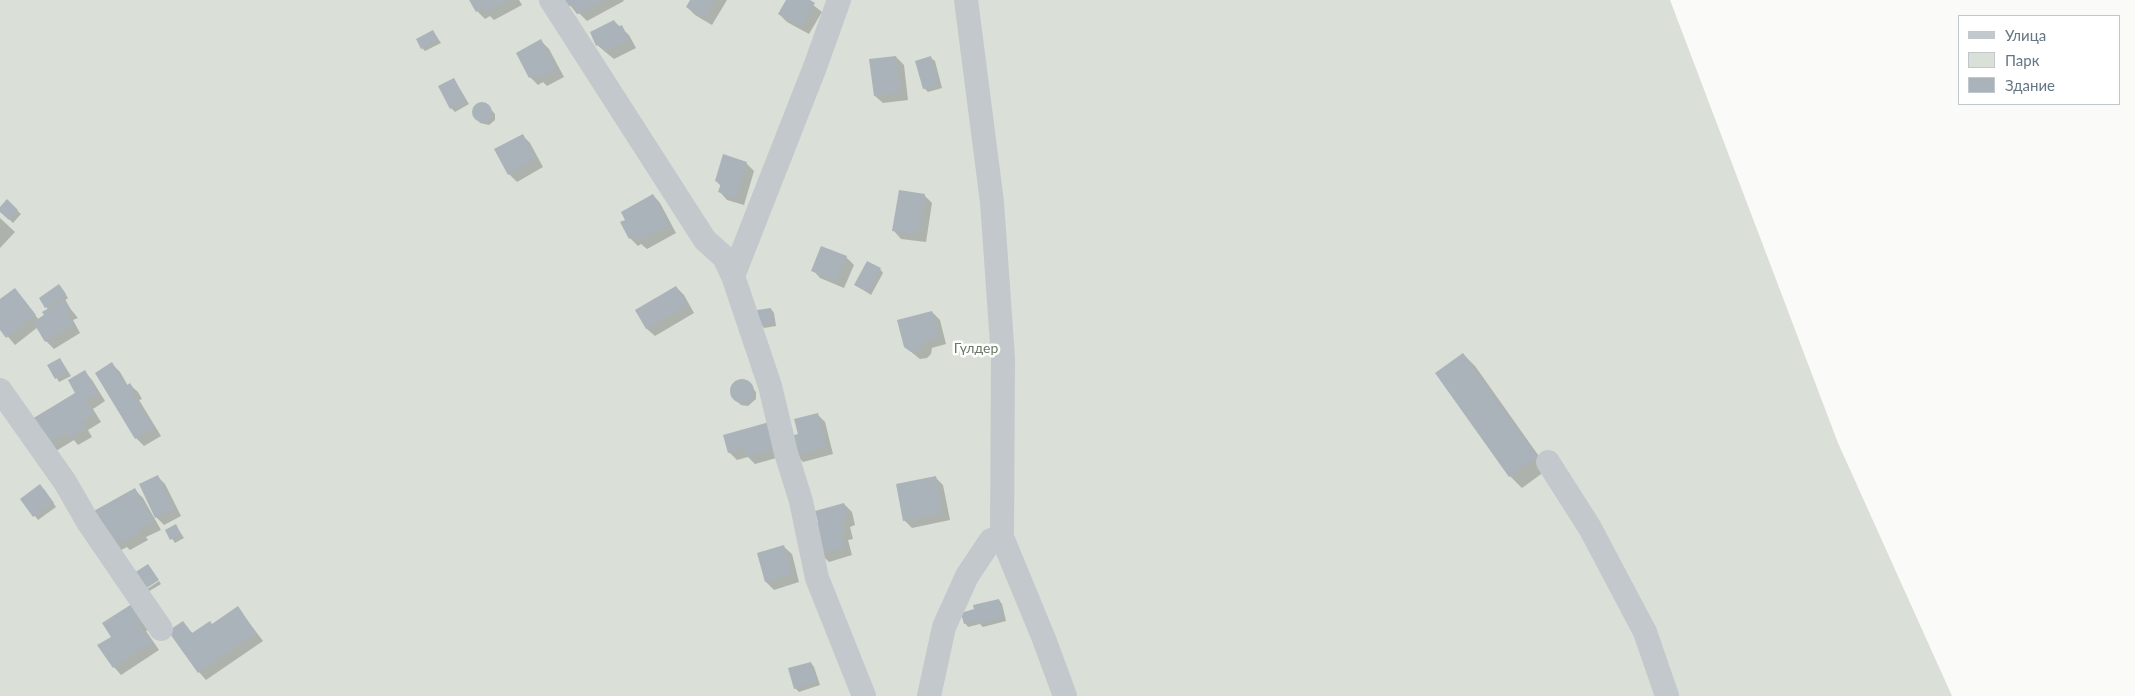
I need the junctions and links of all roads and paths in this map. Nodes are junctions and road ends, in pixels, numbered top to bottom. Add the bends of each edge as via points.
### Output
1 (551, 0) edge
2 (839, 0) edge
3 (966, 0) edge
4 (733, 276) junction
5 (0, 390) edge
6 (1548, 462) dead end
7 (1002, 537) junction
8 (161, 629) dead end
9 (864, 696) edge
10 (929, 696) edge
11 (1065, 696) edge
12 (1667, 696) edge

1 - 4 street via 705,240 724,257
2 - 4 street
3 - 7 street via 992,202 1003,358
4 - 9 street via 770,386 801,501 817,578
5 - 8 street via 65,482 88,522
6 - 12 street via 1590,528 1645,632
7 - 10 street via 991,540 967,576 944,627
7 - 11 street

